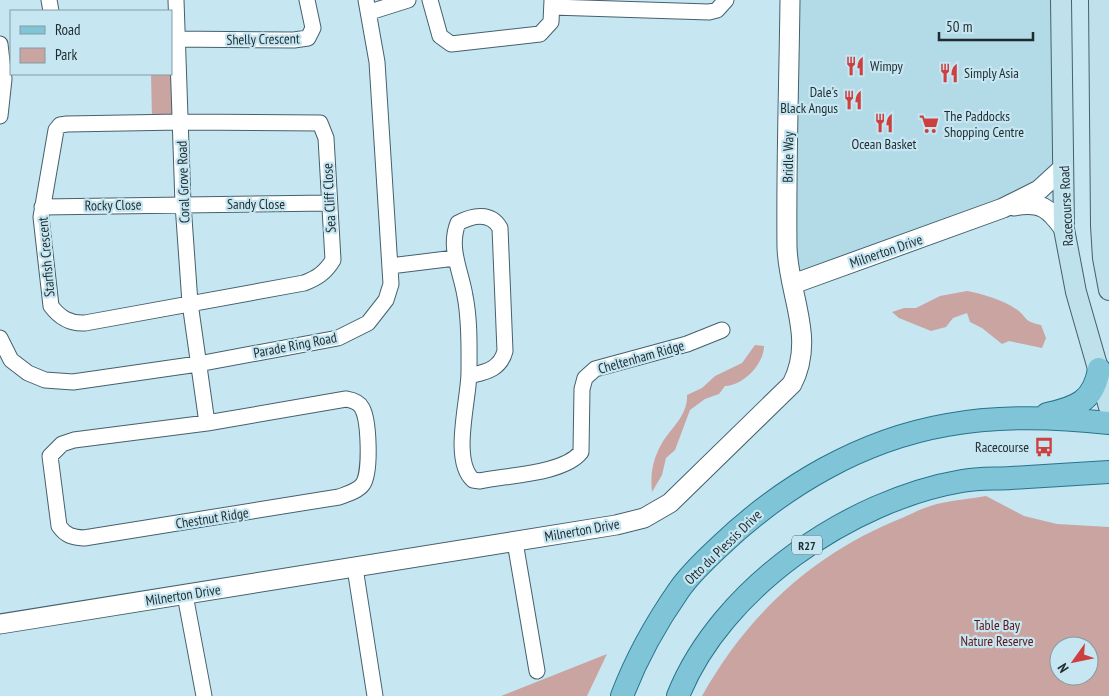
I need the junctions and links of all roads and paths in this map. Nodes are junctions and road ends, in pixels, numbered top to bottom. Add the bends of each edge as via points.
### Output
1 (176, 0) edge
2 (307, 0) edge
3 (408, 0) edge
4 (430, 0) edge
5 (726, 0) edge
6 (790, 0) edge
7 (1061, 0) edge
8 (1099, 0) edge
9 (552, 4) edge
10 (639, 5) edge
11 (368, 6) edge
12 (174, 39) edge
13 (0, 44) edge
14 (0, 116) edge
15 (181, 122) junction
16 (1063, 168) junction
17 (329, 203) junction
18 (183, 204) junction
19 (42, 207) junction
20 (1003, 208) junction
21 (1064, 229) junction
22 (455, 258) junction
23 (390, 266) junction
24 (793, 284) junction
25 (1109, 290) edge
26 (190, 303) junction
27 (722, 330) dead end
28 (0, 338) edge
29 (6, 363) edge
30 (198, 364) junction
31 (1099, 369) junction
32 (469, 376) junction
33 (1109, 407) edge
34 (1031, 417) junction
35 (207, 423) junction
36 (1109, 423) edge
37 (1109, 472) edge
38 (515, 542) junction
39 (355, 568) junction
40 (186, 595) junction
41 (0, 624) edge
42 (537, 671) dead end
43 (204, 696) edge
44 (375, 696) edge
45 (622, 696) edge
46 (678, 696) edge

1 - 12 street, Coral Grove Road
2 - 12 street, Shelly Crescent via 313,28 308,38
3 - 11 street
4 - 9 street via 440,36 450,44 540,34 551,22
5 - 10 street via 717,10 709,12
6 - 24 street, Bridle Way via 787,249
7 - 16 main road, Racecourse Road
8 - 25 main road via 1101,226
9 - 10 street
11 - 23 street, Parade Ring Road via 377,62
12 - 15 street, Coral Grove Road
13 - 14 street via 4,79
15 - 17 street, Sea Cliff Close via 320,123 326,138
15 - 18 street, Coral Grove Road
15 - 19 street, Starfish Crescent via 60,125 56,130
16 - 20 street, Milnerton Drive via 1039,190
16 - 21 main road, Racecourse Road
17 - 18 street, Sandy Close
17 - 26 street, Sea Cliff Close via 333,260 318,277 304,283
18 - 19 street, Rocky Close
18 - 26 street, Coral Grove Road
19 - 26 street, Starfish Crescent via 51,306 59,316 76,324
20 - 21 street, Milnerton Drive via 1036,204 1046,208
20 - 24 street, Milnerton Drive
21 - 31 main road, Racecourse Road via 1076,292
22 - 23 street
22 - 32 street, Cheltenham Ridge via 466,297
22 - 32 street, Cheltenham Ridge via 454,233 458,223 470,217 486,216 495,221 500,235 505,351 503,360 495,367
23 - 30 street, Parade Ring Road via 391,284 386,300 368,323 355,330 338,338
24 - 38 street, Milnerton Drive via 803,344 802,360 792,384 670,503 633,522
26 - 30 street, Coral Grove Road
27 - 32 street, Cheltenham Ridge via 687,344 594,369 585,378 582,389 582,452 578,456 558,467 480,481 468,475 463,456
28 - 29 street, Parade Ring Road
29 - 30 street, Parade Ring Road via 46,380 73,382
30 - 35 street
31 - 33 main road, Racecourse Road
31 - 34 main road via 1094,391 1085,399 1057,412
34 - 36 main road, Otto du Plessis Drive
34 - 45 main road, Otto du Plessis Drive via 975,421 908,434 848,457 792,486 750,518 680,588 633,666
35 - 35 street, Chestnut Ridge via 346,399 356,402 362,408 367,445 363,484 354,492 340,497 84,538 64,533 59,526 50,471 50,456 54,449 74,440
37 - 46 main road, R27 via 963,481 927,489 873,509 779,564 738,603 704,648
38 - 39 street, Milnerton Drive
38 - 42 street
39 - 40 street, Milnerton Drive
39 - 44 street
40 - 41 street, Milnerton Drive
40 - 43 street

